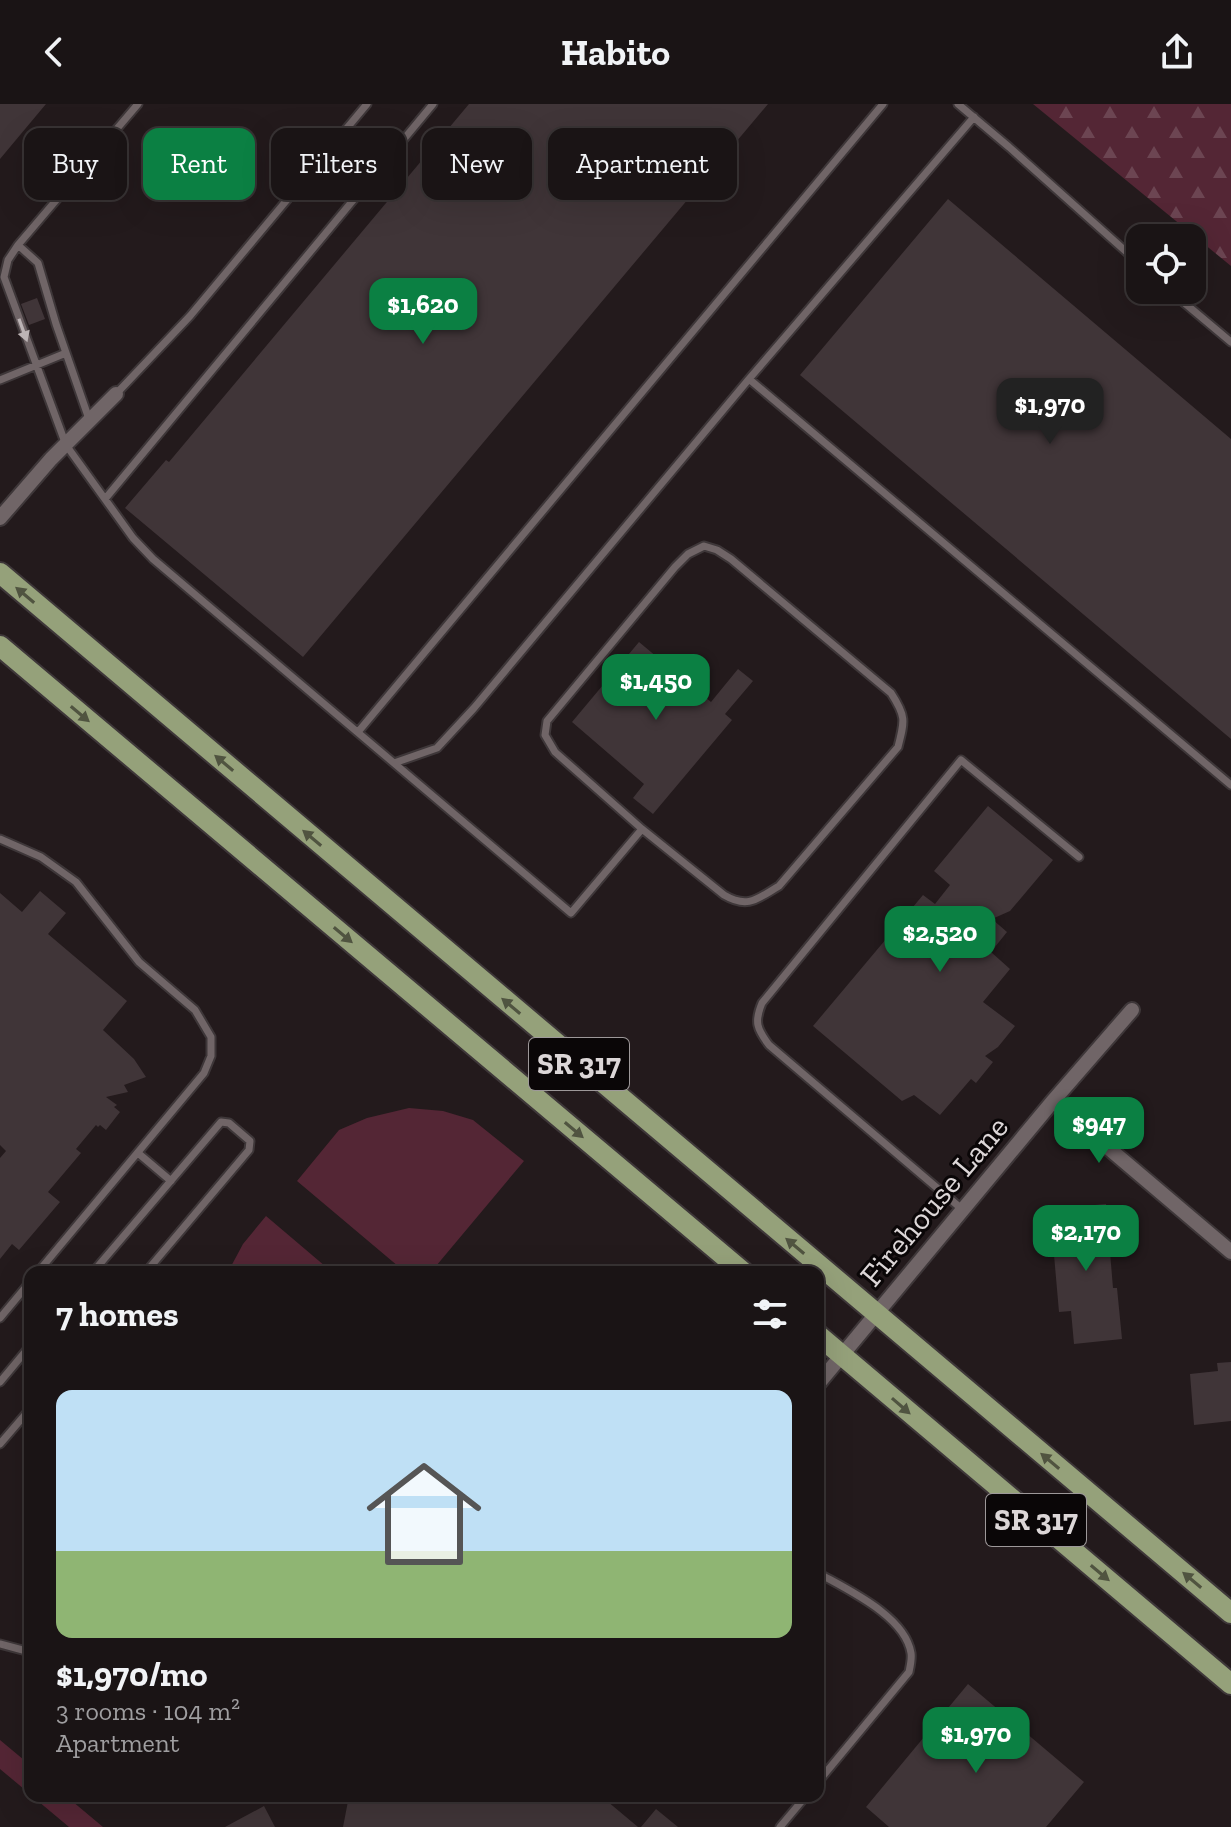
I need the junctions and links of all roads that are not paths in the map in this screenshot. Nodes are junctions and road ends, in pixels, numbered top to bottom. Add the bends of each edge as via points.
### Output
1 (138, 104) edge
2 (367, 104) edge
3 (433, 104) edge
4 (883, 104) edge
5 (958, 104) edge
6 (974, 117) junction
7 (18, 245) junction
8 (1126, 252) edge
9 (1186, 304) edge
10 (1231, 342) edge
11 (66, 353) junction
12 (36, 365) junction
13 (749, 379) junction
14 (0, 380) edge
15 (116, 394) joint
16 (89, 421) junction
17 (66, 445) junction
18 (105, 499) junction
19 (0, 518) edge
20 (0, 573) edge
21 (0, 646) edge
22 (358, 732) junction
23 (394, 763) junction
24 (1231, 785) edge
25 (642, 829) junction
26 (0, 839) edge
27 (1079, 857) dead end
28 (1132, 1010) dead end
29 (1053, 1101) junction
30 (138, 1153) junction
31 (171, 1181) junction
32 (963, 1210) junction
33 (1231, 1252) edge
34 (43, 1266) edge
35 (98, 1266) edge
36 (151, 1266) edge
37 (736, 1266) edge
38 (818, 1266) edge
39 (824, 1271) edge
40 (24, 1289) edge
41 (876, 1315) junction
42 (0, 1318) edge
43 (824, 1340) edge
44 (24, 1353) edge
45 (842, 1355) junction
46 (824, 1377) edge
47 (1, 1379) edge
48 (24, 1416) edge
49 (0, 1444) edge
50 (824, 1576) edge
51 (1231, 1613) edge
52 (0, 1644) edge
53 (24, 1650) edge
54 (1231, 1684) edge
55 (824, 1775) edge
56 (801, 1802) edge
57 (780, 1827) edge

1 - 7 lane
2 - 15 lane via 190,316
3 - 18 lane
4 - 22 lane
5 - 6 lane
6 - 8 lane
6 - 13 lane
7 - 11 lane via 38,263
7 -> 12 lane via 4,277
9 - 10 lane
11 - 12 lane
11 - 16 lane
12 - 14 lane
12 - 17 lane
13 - 23 lane via 474,708 437,748
13 - 24 lane
15 - 16 street
16 - 17 street
17 - 18 lane
17 - 19 street
18 - 22 lane via 153,559
38 -> 20 main road, SR 317
21 -> 37 main road, SR 317
22 - 23 lane
23 - 25 lane via 571,913
25 - 25 lane via 555,752 545,735 547,721 675,567 704,546 731,559 891,693 902,710 903,725 898,747 779,886 755,900 737,902 724,895
26 - 30 lane via 41,857 76,882 139,962 195,1010 211,1037 204,1073
27 - 32 lane via 961,760 762,1003 756,1018 769,1045
28 - 29 street, Firehouse Lane
29 - 32 street, Firehouse Lane
29 - 33 street
30 - 31 lane
30 - 34 lane
31 - 35 lane
31 - 36 lane via 221,1122 250,1141 249,1150
32 - 41 street, Firehouse Lane
41 -> 39 main road, SR 317
40 - 42 lane
41 - 45 street, Firehouse Lane
51 -> 41 main road, SR 317
43 - 45 main road, SR 317
44 - 47 lane
45 - 46 street, Firehouse Lane
45 -> 54 main road, SR 317
48 - 49 lane
50 - 55 lane via 880,1609 901,1630 911,1654 909,1672
52 - 53 lane
56 - 57 lane

